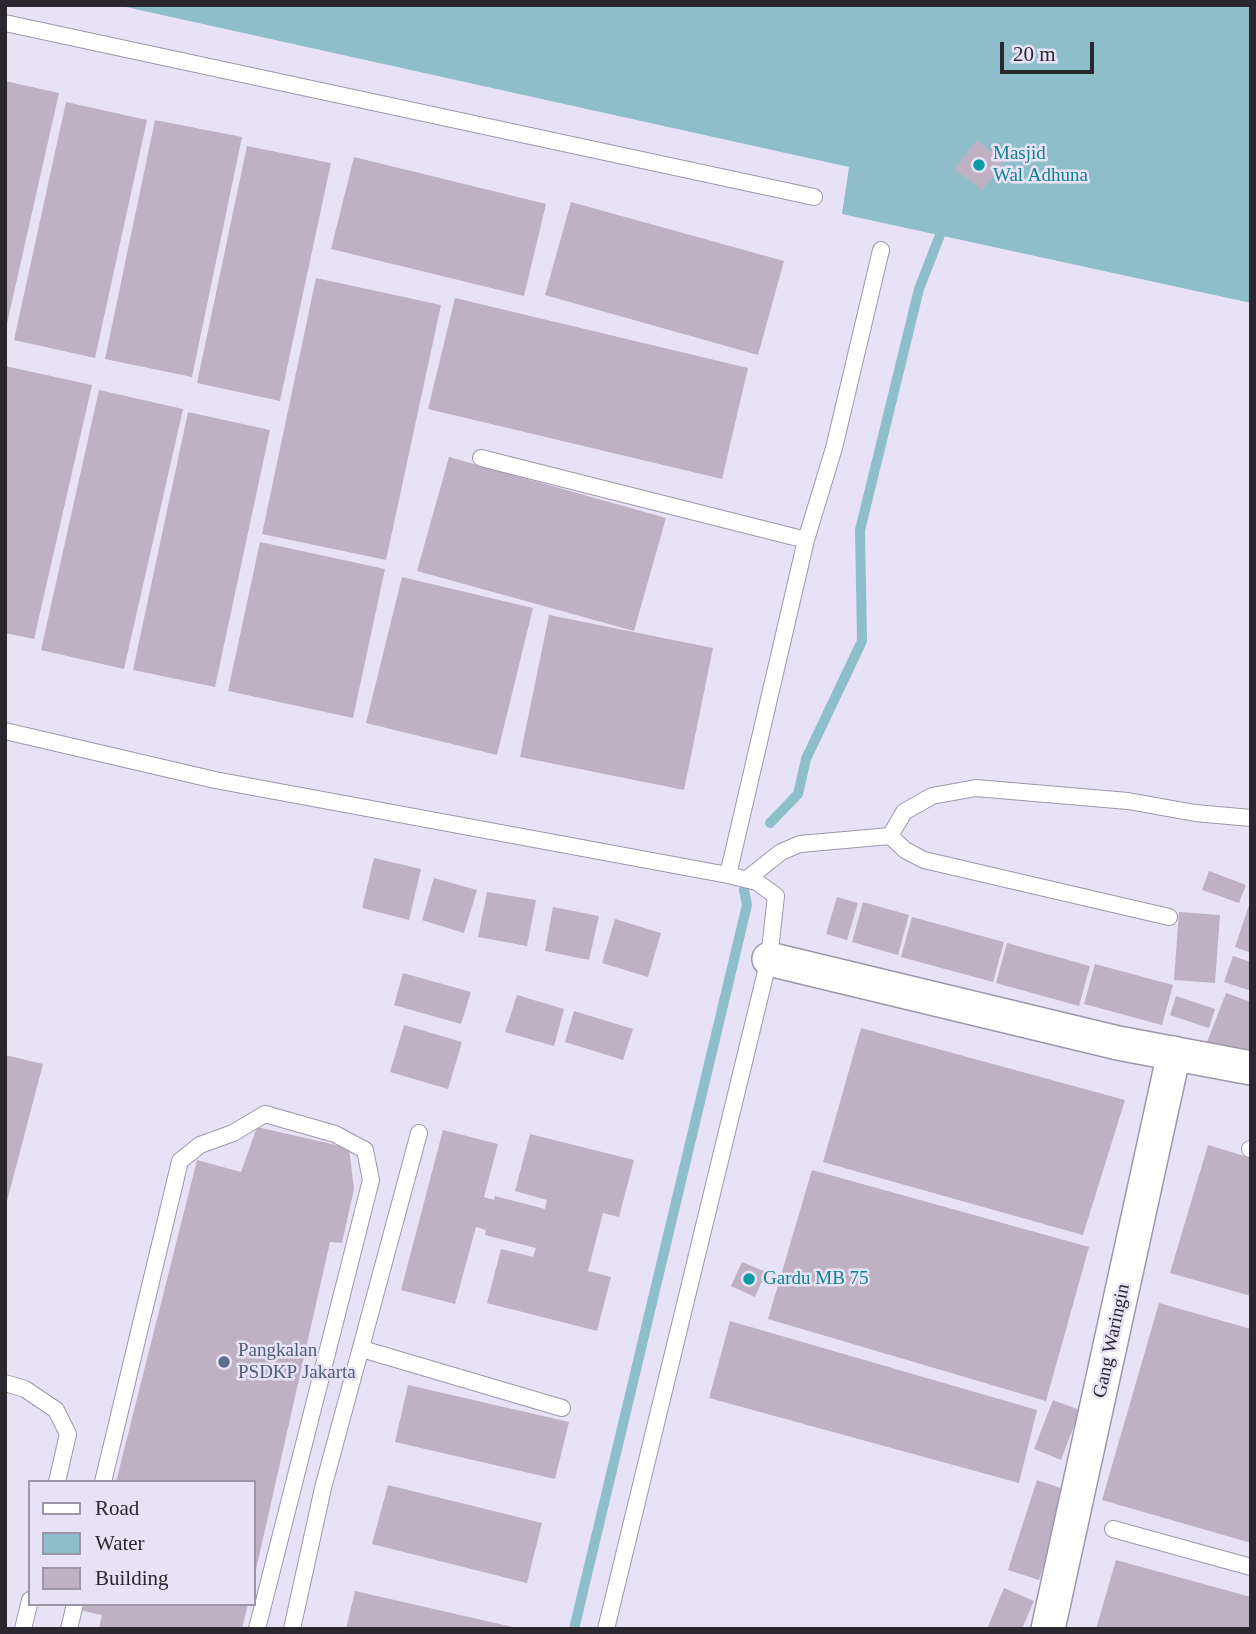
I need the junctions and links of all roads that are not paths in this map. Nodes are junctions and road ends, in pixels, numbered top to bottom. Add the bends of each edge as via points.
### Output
1 (5, 23) edge
2 (814, 197) dead end
3 (881, 250) dead end
4 (481, 458) dead end
5 (806, 540) junction
6 (5, 731) edge
7 (1251, 818) edge
8 (890, 836) junction
9 (728, 875) junction
10 (747, 879) junction
11 (1169, 917) dead end
12 (769, 959) junction
13 (1174, 1053) junction
14 (1251, 1068) edge
15 (419, 1133) dead end
16 (362, 1349) junction
17 (5, 1383) edge
18 (562, 1408) dead end
19 (57, 1480) edge
20 (103, 1480) edge
21 (1113, 1529) dead end
22 (1251, 1567) edge
23 (29, 1606) edge
24 (75, 1606) edge
25 (23, 1629) edge
26 (69, 1629) edge
27 (257, 1629) edge
28 (292, 1629) edge
29 (606, 1629) edge
30 (1048, 1629) edge

1 - 2 lane
3 - 5 lane via 834,447
4 - 5 lane
5 - 9 lane
6 - 9 lane via 215,780
7 - 8 lane via 1128,801 976,788 932,796 904,812
8 - 10 lane via 800,844 781,852
8 - 11 lane via 924,860
9 - 10 lane
10 - 12 lane via 776,896
12 - 13 street via 999,1016
12 - 29 lane
13 - 14 street
13 - 30 street, Gang Waringin
15 - 16 lane
16 - 18 lane
16 - 28 lane via 323,1488
17 - 19 lane via 57,1410 68,1434
20 - 27 lane via 180,1161 200,1145 265,1114 335,1134 365,1150 371,1180
21 - 22 lane
23 - 25 lane
24 - 26 lane

